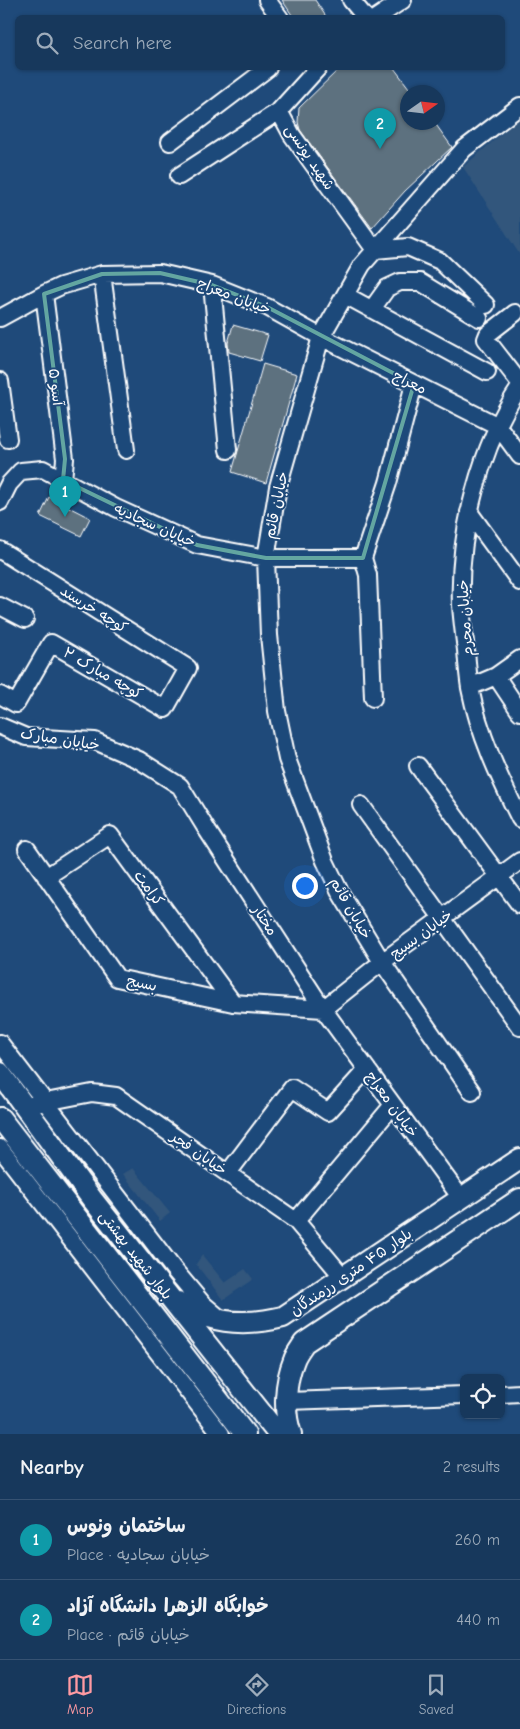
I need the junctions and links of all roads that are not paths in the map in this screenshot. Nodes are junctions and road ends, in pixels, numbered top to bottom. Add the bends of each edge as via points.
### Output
1 (267, 0) edge
2 (351, 0) edge
3 (404, 0) edge
4 (278, 15) edge
5 (364, 15) edge
6 (381, 15) edge
7 (265, 70) edge
8 (316, 70) edge
9 (520, 106) edge
10 (280, 111) junction
11 (170, 142) dead end
12 (179, 176) dead end
13 (375, 250) junction
14 (102, 274) junction
15 (212, 284) junction
16 (44, 294) junction
17 (345, 295) junction
18 (372, 309) junction
19 (515, 313) dead end
20 (0, 318) edge
21 (321, 337) junction
22 (487, 372) dead end
23 (0, 380) edge
24 (520, 383) edge
25 (414, 384) junction
26 (520, 387) edge
27 (498, 426) junction
28 (8, 439) dead end
29 (126, 450) dead end
30 (228, 450) dead end
31 (520, 456) edge
32 (63, 480) junction
33 (0, 502) edge
34 (469, 512) junction
35 (0, 550) edge
36 (266, 558) junction
37 (363, 558) junction
38 (520, 582) edge
39 (0, 606) edge
40 (24, 619) dead end
41 (520, 659) edge
42 (188, 668) joint
43 (496, 676) junction
44 (470, 688) junction
45 (0, 695) edge
46 (373, 698) dead end
47 (520, 712) edge
48 (0, 726) edge
49 (418, 766) dead end
50 (361, 805) dead end
51 (520, 819) edge
52 (207, 830) joint
53 (27, 848) dead end
54 (520, 861) edge
55 (46, 877) junction
56 (498, 877) junction
57 (520, 905) edge
58 (441, 919) junction
59 (382, 962) junction
60 (234, 1003) junction
61 (323, 1009) junction
62 (520, 1027) edge
63 (0, 1043) edge
64 (367, 1069) junction
65 (0, 1073) edge
66 (472, 1092) dead end
67 (45, 1102) junction
68 (394, 1105) junction
69 (25, 1106) junction
70 (0, 1118) edge
71 (0, 1148) edge
72 (520, 1159) edge
73 (228, 1172) junction
74 (461, 1198) junction
75 (520, 1199) edge
76 (296, 1222) junction
77 (368, 1261) junction
78 (343, 1277) junction
79 (388, 1287) junction
80 (168, 1295) junction
81 (222, 1320) junction
82 (520, 1393) edge
83 (505, 1394) edge
84 (460, 1395) edge
85 (287, 1401) junction
86 (221, 1434) edge
87 (246, 1434) edge
88 (278, 1434) edge
89 (291, 1434) edge

1 - 4 street
2 - 5 street
3 - 6 street
7 - 11 street
8 - 10 street, شهید یونسی
9 - 13 street, خیابان قائم via 464,149
10 - 12 street
10 - 13 street, شهید یونسی via 292,135
13 - 17 street, خیابان قائم
13 - 18 street via 408,247 440,261 482,312 420,282 400,282 387,288
14 - 15 street, خیابان معراج via 160,273
14 - 16 street, خیابان معراج
14 - 29 street
15 - 21 street, خیابان معراج via 267,307
15 - 30 street
16 - 20 street, خیابان معراج
16 - 32 street, آسو ۵ via 65,459
17 - 18 street
17 - 21 street, خیابان قائم
18 - 22 street
19 - 24 street via 486,339
21 - 25 street, معراج
21 - 36 street, خیابان قائم via 278,487
23 - 28 street
25 - 27 street, معراج
25 - 37 street via 388,483
26 - 27 street, خیابان محرم
27 - 31 street
27 - 34 street, خیابان محرم via 487,450
32 - 33 street, خیابان سجادیه via 42,469 22,471 9,484
32 - 36 street, خیابان سجادیه via 197,544
34 - 38 street
34 - 44 street, خیابان محرم via 461,605
35 - 42 street, کوچه خرسند
36 - 37 street, خیابان سجادیه
36 - 59 street, خیابان قائم via 269,635 277,711 287,759 325,861
37 - 46 street via 368,576
39 - 40 street
41 - 43 street
42 - 45 street, کوچه مبارک ۲ via 165,709 51,643 16,704
43 - 44 street
43 - 47 street
44 - 51 street, خیابان محرم via 498,774
48 - 52 street, خیابان مبارک via 26,737 94,741 139,760 180,786
49 - 56 street
50 - 58 street
52 - 61 street, مختار
53 - 55 street, بسیج
54 - 56 street, خیابان بسیج
55 - 60 street, بسیج via 117,978
55 - 60 street, کرامت via 110,835
56 - 57 street
56 - 58 street, خیابان بسیج
58 - 59 street, خیابان بسیج
58 - 62 street
59 - 61 street, خیابان بسیج
59 - 66 street, خیابان قائم
60 - 61 street, بسیج
61 - 64 street, خیابان معراج
63 - 67 street
64 - 68 street, خیابان معراج
64 - 73 street via 328,1112 292,1088
65 - 69 main road, بلوار شهید بهشتی
67 - 69 street, خیابان فجر
67 - 73 street, خیابان فجر via 92,1093 116,1096
67 - 81 street via 176,1272 202,1303
68 - 74 street, خیابان معراج
68 - 76 street
69 - 80 main road, بلوار شهید بهشتی via 92,1199
70 - 87 main road, بلوار شهید بهشتی
71 - 86 street
72 - 74 main road, بلوار ۴۵ متری رزمندگان
73 - 76 street, خیابان فجر
74 - 77 main road, بلوار ۴۵ متری رزمندگان
75 - 79 main road
76 - 78 street, خیابان فجر
77 - 78 main road, بلوار ۴۵ متری رزمندگان
77 - 79 main road via 373,1282
78 - 81 main road, بلوار ۴۵ متری رزمندگان via 283,1317 261,1322
79 - 85 main road via 304,1342 294,1358
80 - 81 main road, بلوار ۴۵ متری رزمندگان via 186,1308 208,1318
80 - 88 main road, بلوار شهید بهشتی
82 - 83 street
84 - 85 street
85 - 89 main road via 287,1423

